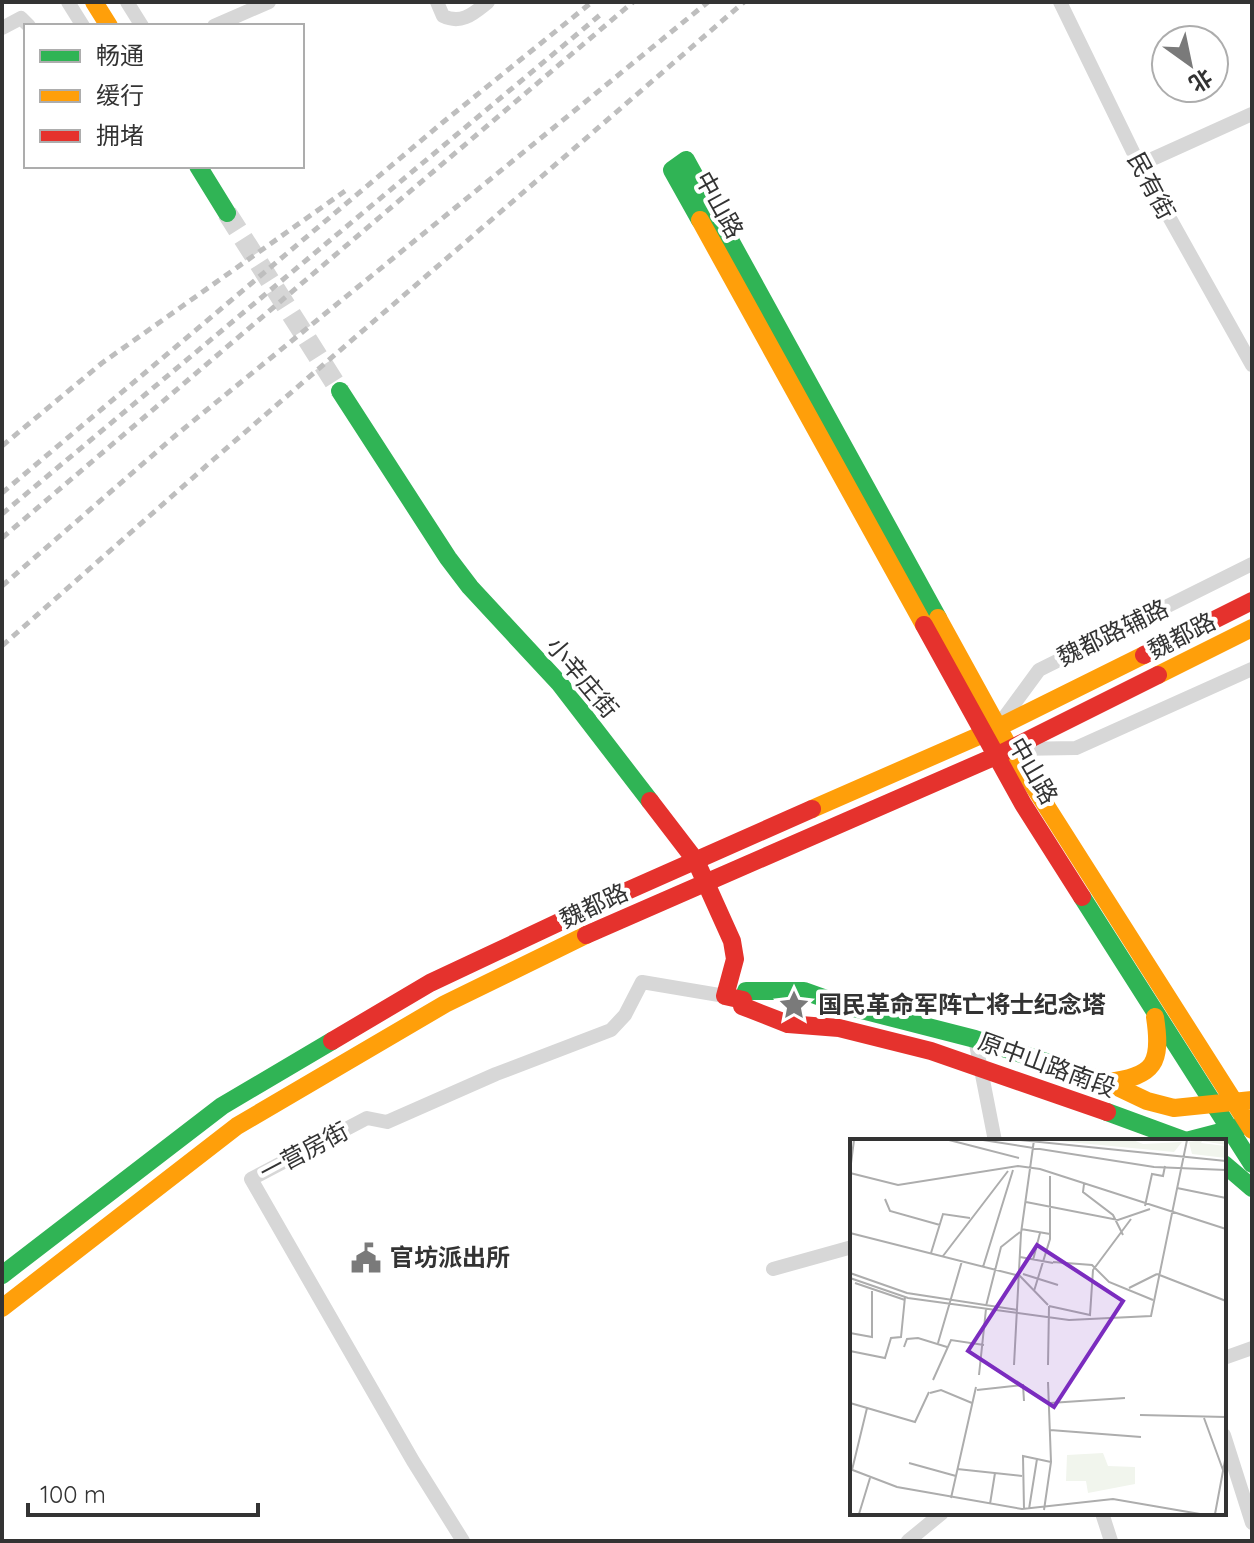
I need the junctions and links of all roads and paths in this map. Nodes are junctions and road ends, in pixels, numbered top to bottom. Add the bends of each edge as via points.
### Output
1 (68, 2) edge
2 (94, 2) edge
3 (127, 2) edge
4 (269, 2) edge
5 (437, 2) edge
6 (488, 2) edge
7 (1060, 2) edge
8 (27, 24) edge
9 (82, 24) edge
10 (108, 24) edge
11 (141, 24) edge
12 (219, 24) edge
13 (2, 28) edge
14 (1252, 114) edge
15 (1139, 165) junction
16 (199, 168) edge
17 (227, 213) tunnel mouth
18 (1252, 365) edge
19 (340, 391) tunnel mouth
20 (1252, 564) edge
21 (1252, 601) edge
22 (1252, 628) edge
23 (1252, 669) edge
24 (990, 730) junction
25 (1003, 753) junction
26 (696, 861) junction
27 (706, 882) junction
28 (734, 998) junction
29 (1153, 1009) junction
30 (975, 1039) junction
31 (980, 1066) junction
32 (1107, 1082) junction
33 (1243, 1101) edge
34 (1212, 1103) junction
35 (1251, 1125) edge
36 (1229, 1130) junction
37 (995, 1139) edge
38 (1181, 1139) edge
39 (1194, 1139) edge
40 (1252, 1164) edge
41 (1226, 1166) edge
42 (1252, 1188) edge
43 (850, 1248) edge
44 (773, 1269) dead end
45 (2, 1275) edge
46 (2, 1308) edge
47 (1252, 1348) edge
48 (1226, 1357) edge
49 (1226, 1441) edge
50 (940, 1515) edge
51 (1103, 1515) edge
52 (1252, 1523) edge
53 (463, 1541) edge
54 (908, 1541) edge
55 (1111, 1541) edge

1 - 9 street
2 - 10 main road
3 - 11 street
4 - 12 street
5 - 6 street via 443,16 459,20
7 - 15 street, 民有街
8 - 13 street via 21,18
14 - 15 street
15 - 18 street, 民有街
16 - 17 main road
19 - 26 main road, 小辛庄街 via 448,558 560,684
20 - 24 street, 魏都路辅路 via 1039,670
21 - 24 main road, 魏都路
22 - 25 main road, 魏都路
23 - 25 street via 1076,748
24 - 24 main road, 中山路 via 686,160 672,170
24 - 25 main road, 中山路
24 - 26 main road, 魏都路
25 - 27 main road, 魏都路
25 - 29 main road, 中山路
25 - 33 main road, 中山路
26 - 27 main road, 小辛庄街
26 - 45 main road, 魏都路 via 430,983 222,1106
27 - 28 main road, 小辛庄街 via 732,941
27 - 46 main road, 魏都路 via 445,1004 237,1126
28 - 30 main road, 原中山路南段 via 746,991 804,991
28 - 31 main road, 原中山路南段 via 788,1024 839,1028
28 - 53 street, 一营房街 via 642,982 611,1030 387,1122 367,1118 251,1179
29 - 32 main road via 1157,1058 1139,1078
29 - 34 main road, 中山路
30 - 31 street
30 - 32 main road, 原中山路南段
31 - 37 street
31 - 38 main road, 原中山路南段
32 - 34 main road, 原中山路南段 via 1174,1108
33 - 34 main road, 原中山路南段
33 - 35 main road, 中山路
34 - 36 main road, 中山路
35 - 36 main road, 原中山路南段
36 - 39 main road, 原中山路南段
36 - 40 main road, 中山路
41 - 42 main road
43 - 44 street
47 - 48 street
49 - 52 street
50 - 54 street
51 - 55 street

